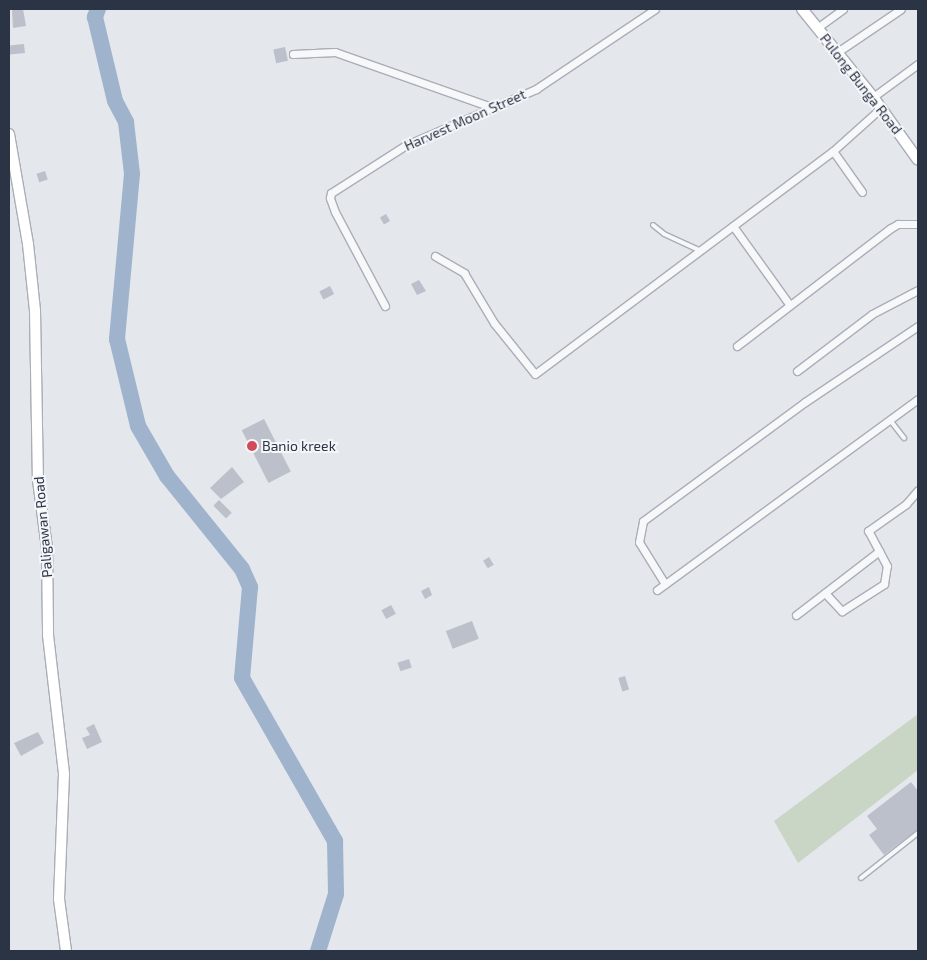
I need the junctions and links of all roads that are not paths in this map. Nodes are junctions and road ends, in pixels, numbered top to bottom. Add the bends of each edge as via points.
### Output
1 (655, 9) edge
2 (802, 9) edge
3 (843, 9) edge
4 (901, 9) edge
5 (816, 28) junction
6 (836, 53) junction
7 (293, 54) dead end
8 (918, 64) edge
9 (873, 97) junction
10 (494, 108) junction
11 (881, 108) junction
12 (9, 134) edge
13 (833, 151) junction
14 (918, 160) edge
15 (862, 192) dead end
16 (918, 224) edge
17 (653, 225) dead end
18 (733, 226) junction
19 (701, 251) junction
20 (435, 256) dead end
21 (918, 290) edge
22 (789, 304) junction
23 (385, 306) dead end
24 (918, 326) edge
25 (737, 346) dead end
26 (797, 371) dead end
27 (918, 399) edge
28 (890, 419) junction
29 (904, 438) dead end
30 (918, 490) edge
31 (879, 551) junction
32 (665, 584) junction
33 (657, 590) dead end
34 (825, 592) junction
35 (796, 615) dead end
36 (918, 833) edge
37 (861, 878) dead end
38 (66, 951) edge

1 - 10 street, Harvest Moon Street via 536,88
2 - 5 street, Pulong Bunga Road
3 - 5 street
4 - 6 street
5 - 6 street, Pulong Bunga Road
6 - 9 street, Pulong Bunga Road
7 - 10 street via 341,54
8 - 9 street
9 - 11 street, Pulong Bunga Road
10 - 23 street, Harvest Moon Street via 406,145 331,193 335,212
11 - 13 street
11 - 14 street, Pulong Bunga Road
12 - 38 street, Paligawan Road via 28,244 35,311 38,480 47,548 48,635 64,774 59,899
13 - 15 street
13 - 18 street
16 - 22 street via 898,224 891,228
17 - 19 lane via 664,234
18 - 19 street
18 - 22 street
19 - 20 street via 535,374 498,329 464,274
21 - 26 street via 872,314
22 - 25 street
24 - 32 street via 805,402 643,521 640,542
27 - 28 street
28 - 29 lane
28 - 32 street
30 - 31 street via 906,504 868,531
31 - 34 street
31 - 34 street via 887,566 887,576 876,592 842,611 835,607
32 - 33 street
34 - 35 street
36 - 37 lane

